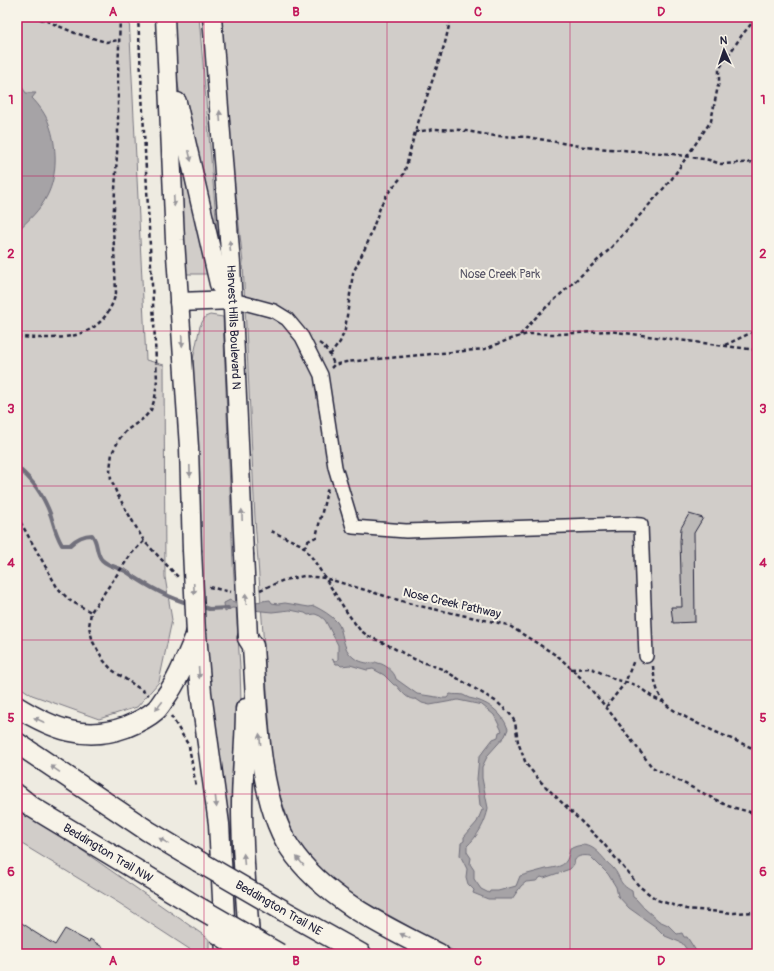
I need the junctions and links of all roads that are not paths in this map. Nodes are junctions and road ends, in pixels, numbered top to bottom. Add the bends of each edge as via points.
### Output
1 (165, 17) edge
2 (212, 17) edge
3 (166, 50) junction
4 (233, 300) junction
5 (179, 302) junction
6 (196, 634) junction
7 (248, 638) junction
8 (646, 656) road end
9 (17, 707) edge
10 (17, 743) edge
11 (24, 801) edge
12 (200, 915) junction
13 (226, 954) edge
14 (250, 954) edge
15 (280, 954) edge
16 (360, 954) edge
17 (439, 954) edge

1 - 3 main road
4 -> 2 main road, Harvest Hills Boulevard N
3 -> 4 main road via 219,284
3 -> 5 main road
4 - 5 main road
7 -> 4 main road, Harvest Hills Boulevard N, bridge
4 - 8 street via 274,311 288,319 302,337 321,375 334,462 353,526 406,531 642,525
5 -> 6 main road, bridge via 189,447
6 -> 9 main road via 183,668 169,693 156,710 133,724 115,731 96,734 75,733 34,718
6 -> 13 main road via 201,693 219,824
14 -> 7 main road via 242,839 246,718 244,651
17 -> 7 main road via 399,934 350,904 316,878 290,848 281,833 268,790 263,763 253,646
16 -> 10 main road, Beddington Trail NE, bridge via 148,831
11 - 12 main road, Beddington Trail NW
12 - 14 main road, bridge
12 - 15 main road, bridge

